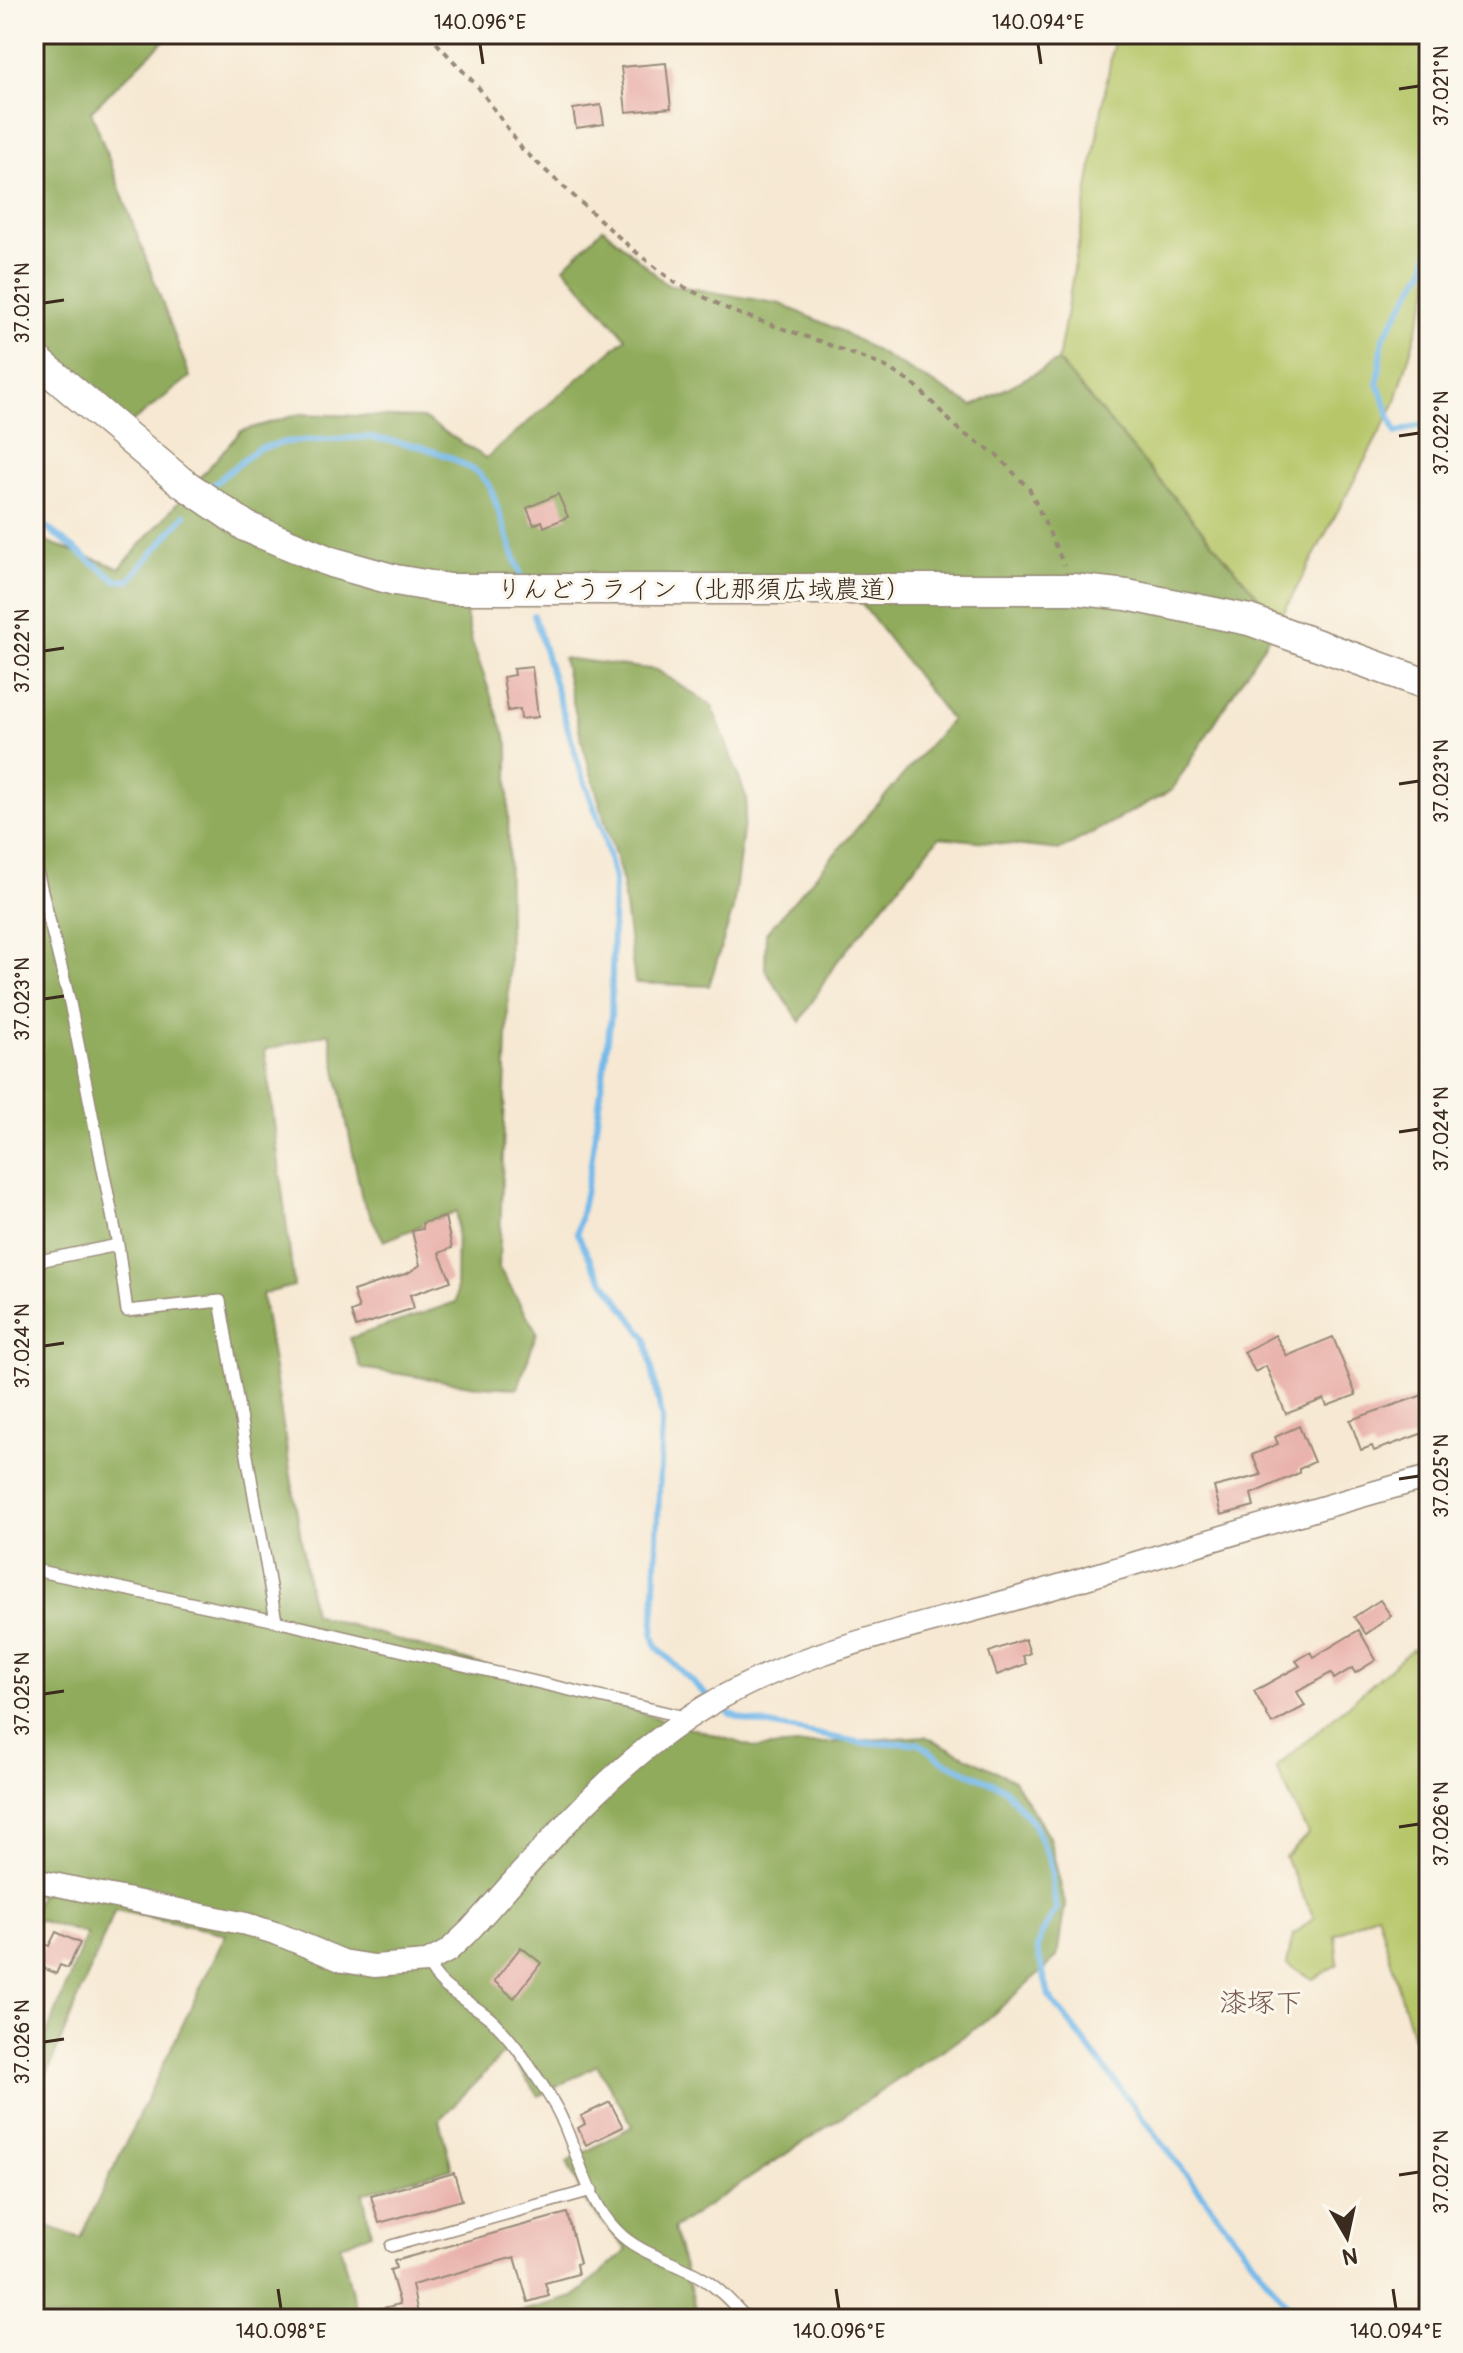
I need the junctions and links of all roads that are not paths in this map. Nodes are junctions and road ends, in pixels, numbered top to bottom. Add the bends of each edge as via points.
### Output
1 (34, 358) edge
2 (1429, 685) edge
3 (34, 859) edge
4 (118, 1245) junction
5 (34, 1262) edge
6 (1429, 1477) edge
7 (34, 1570) edge
8 (276, 1621) junction
9 (689, 1718) junction
10 (34, 1880) edge
11 (427, 1962) junction
12 (592, 2190) junction
13 (391, 2246) dead end
14 (747, 2319) edge

1 - 2 street, りんどうライン（北那須広域農道） via 180,481 247,527 331,562 395,580 449,589 509,590 1073,589 1249,620
3 - 4 lane via 70,1003
4 - 5 lane
4 - 8 lane via 127,1311 220,1301
6 - 9 street via 843,1648 744,1686
7 - 8 lane
8 - 9 lane
9 - 11 street via 598,1789 469,1931
10 - 11 street via 246,1924 343,1961 374,1966
11 - 12 lane via 446,1990 494,2023 531,2068 562,2119
12 - 13 lane
12 - 14 lane via 620,2235 702,2278

